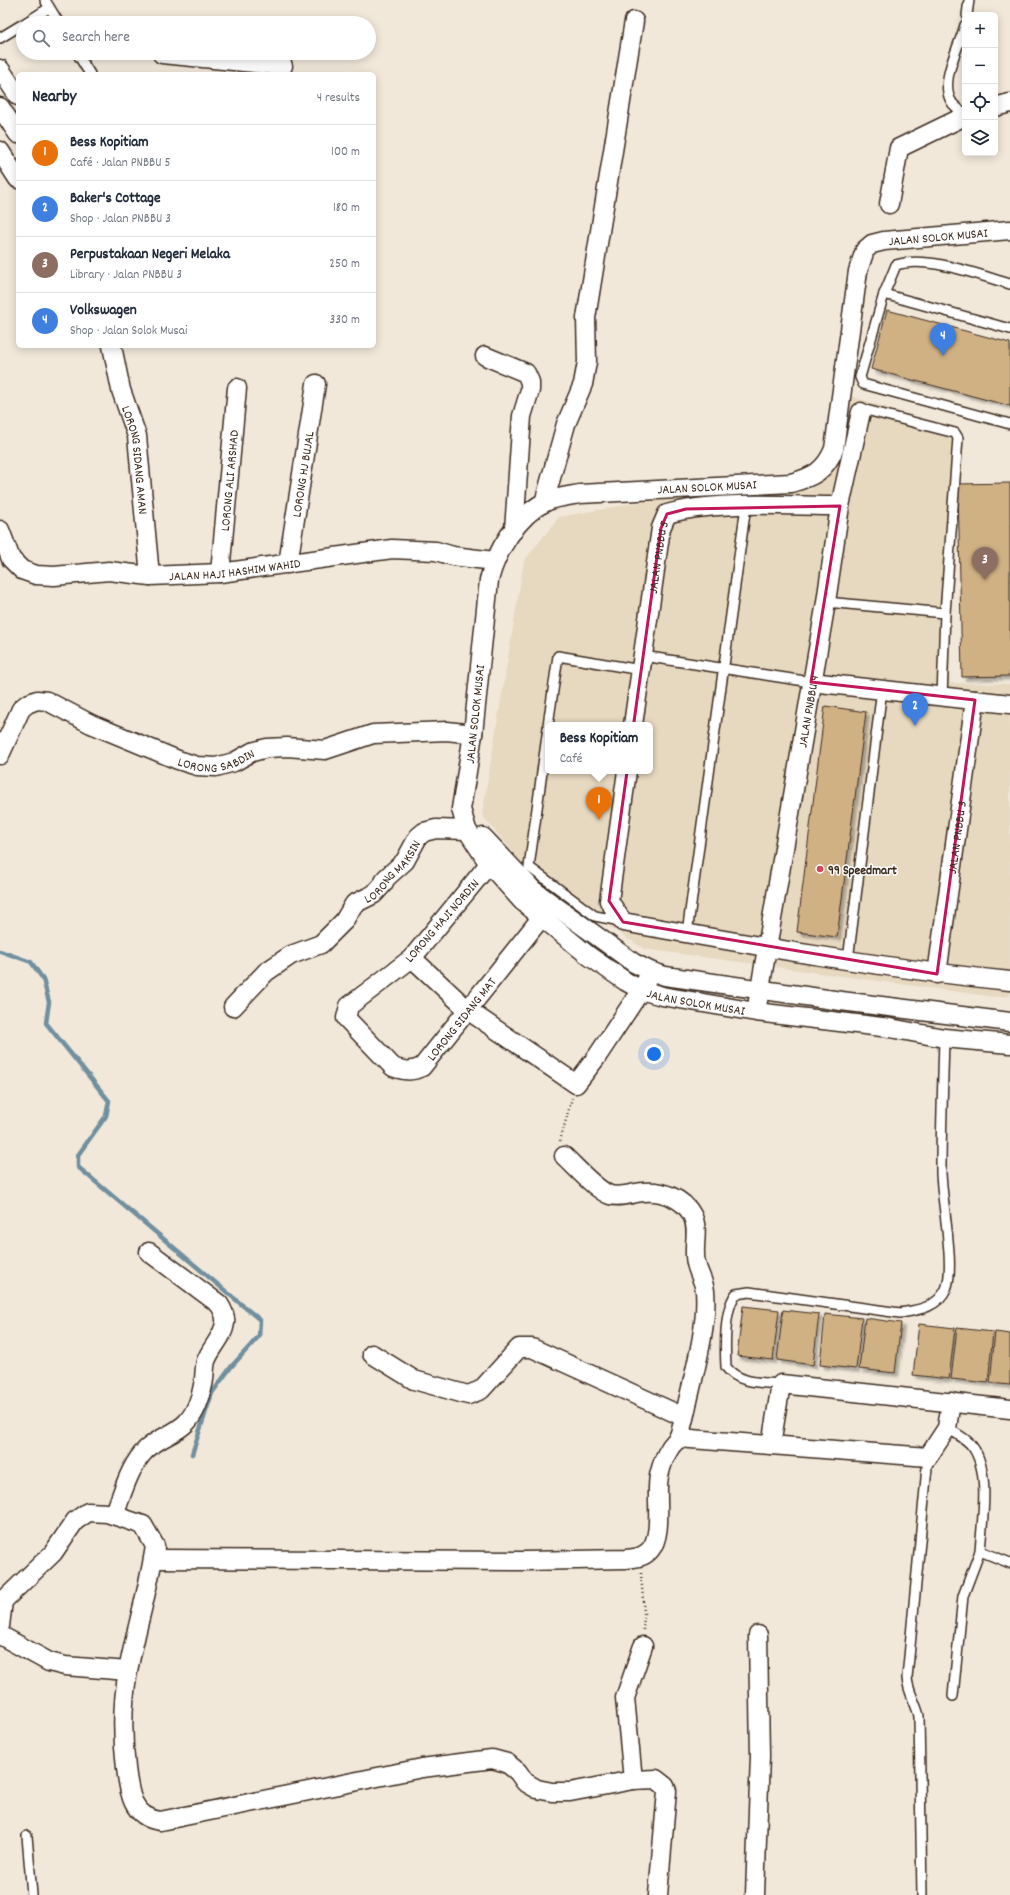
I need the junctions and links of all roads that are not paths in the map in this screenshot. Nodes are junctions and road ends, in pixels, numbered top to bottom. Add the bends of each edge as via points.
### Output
1 (969, 0) edge
2 (47, 4) edge
3 (967, 12) edge
4 (32, 16) edge
5 (55, 16) edge
6 (634, 22) dead end
7 (16, 28) edge
8 (962, 37) edge
9 (0, 38) edge
10 (81, 60) edge
11 (235, 60) edge
12 (283, 64) edge
13 (0, 69) edge
14 (89, 72) edge
15 (16, 93) edge
16 (1010, 103) edge
17 (998, 106) edge
18 (0, 107) edge
19 (962, 113) edge
20 (962, 117) edge
21 (16, 131) edge
22 (0, 151) edge
23 (16, 177) edge
24 (890, 204) dead end
25 (1010, 230) edge
26 (1010, 284) edge
27 (884, 294) junction
28 (1010, 329) edge
29 (112, 348) edge
30 (485, 356) dead end
31 (316, 384) dead end
32 (237, 388) dead end
33 (861, 412) joint
34 (1010, 424) edge
35 (544, 503) junction
36 (746, 506) junction
37 (840, 506) junction
38 (0, 530) edge
39 (514, 530) junction
40 (494, 561) junction
41 (288, 564) junction
42 (220, 573) junction
43 (150, 576) junction
44 (826, 602) junction
45 (945, 613) junction
46 (642, 663) junction
47 (724, 668) junction
48 (811, 682) junction
49 (882, 689) junction
50 (942, 697) junction
51 (975, 700) junction
52 (1010, 704) edge
53 (548, 722) edge
54 (633, 722) edge
55 (473, 734) junction
56 (545, 750) edge
57 (0, 756) edge
58 (627, 774) edge
59 (462, 809) junction
60 (467, 830) junction
61 (489, 864) junction
62 (541, 918) junction
63 (623, 922) junction
64 (687, 933) junction
65 (766, 947) junction
66 (412, 958) junction
67 (848, 960) junction
68 (650, 972) junction
69 (937, 974) junction
70 (1010, 981) edge
71 (760, 989) junction
72 (641, 990) junction
73 (352, 1002) joint
74 (233, 1007) dead end
75 (469, 1010) junction
76 (756, 1012) junction
77 (1010, 1022) edge
78 (944, 1038) junction
79 (1010, 1044) edge
80 (564, 1156) road end
81 (149, 1252) dead end
82 (372, 1354) dead end
83 (781, 1384) junction
84 (951, 1402) junction
85 (1010, 1409) edge
86 (684, 1416) junction
87 (947, 1428) junction
88 (678, 1438) junction
89 (771, 1445) junction
90 (928, 1457) junction
91 (114, 1515) junction
92 (980, 1551) junction
93 (153, 1559) junction
94 (1010, 1563) edge
95 (1, 1600) edge
96 (0, 1626) edge
97 (0, 1635) edge
98 (758, 1635) dead end
99 (643, 1646) road end
100 (128, 1671) junction
101 (953, 1696) dead end
102 (633, 1780) junction
103 (27, 1836) dead end
104 (32, 1895) edge
105 (658, 1895) edge
106 (756, 1895) edge
107 (922, 1895) edge

1 - 3 lane
2 - 4 lane
2 - 5 lane
6 - 35 street via 586,318 587,362 583,384 566,424
7 - 9 lane
8 - 19 lane via 950,67 948,86 952,103
10 - 14 lane
11 - 12 street
13 - 15 street
16 - 17 street
18 - 21 street
20 - 24 street via 899,148
22 - 23 street
25 - 35 street, JALAN SOLOK MUSAI via 892,240 872,244 865,250 858,271 834,450 829,462 819,472 791,483 580,494 558,497
26 - 27 lane via 942,266 907,261 896,264
27 - 28 lane
27 - 34 lane via 860,377 863,384
29 - 43 street, LORONG SIDANG AMAN via 122,390 137,436
30 - 39 street via 526,373 530,382 522,416
31 - 41 street, LORONG HJ BUJAL
32 - 42 street, LORONG ALI ARSHAD
33 - 37 street, JALAN PNBBU 4
33 - 45 lane via 866,410 955,433 958,438
35 - 39 street, JALAN SOLOK MUSAI
36 - 37 street, JALAN PNBBU 5
36 - 46 street, JALAN PNBBU 5 via 686,509 667,514 660,528
36 - 47 lane
37 - 44 street, JALAN PNBBU 4
38 - 43 street, JALAN HAJI HASHIM WAHID via 11,559 22,570 36,575 108,571
39 - 40 street, JALAN SOLOK MUSAI
40 - 41 street, JALAN HAJI HASHIM WAHID via 453,556 436,551 392,549
40 - 55 street, JALAN SOLOK MUSAI via 485,604
41 - 42 street, JALAN HAJI HASHIM WAHID
42 - 43 street, JALAN HAJI HASHIM WAHID
44 - 45 lane
44 - 48 street, JALAN PNBBU 4
45 - 50 lane
46 - 47 lane
46 - 53 lane via 558,656
46 - 54 street, JALAN PNBBU 5
47 - 48 lane
47 - 64 lane
48 - 49 street
48 - 65 street, JALAN PNBBU 4
49 - 50 street
49 - 67 lane
50 - 51 street
51 - 52 street
51 - 69 street, JALAN PNBBU 3
55 - 57 street, LORONG SABDIN via 447,731 373,734 325,750 267,748 216,767 197,766 91,724 47,701 37,700 21,710
55 - 59 street, JALAN SOLOK MUSAI
56 - 63 lane via 529,867 595,916
58 - 63 street via 609,901
59 - 60 street, JALAN SOLOK MUSAI
59 - 68 street, JALAN SOLOK MUSAI via 473,826 533,890
60 - 61 street, JALAN SOLOK MUSAI
60 - 74 street, LORONG MAKSIN via 436,829 424,832 418,837 405,861 386,878 374,894 354,904 344,921 321,944 291,955 266,972
61 - 62 street, JALAN SOLOK MUSAI
61 - 66 street, LORONG HAJI NORDIN
62 - 72 street, JALAN SOLOK MUSAI via 589,956
62 - 75 street, LORONG SIDANG MAT
63 - 64 street
64 - 65 street
65 - 67 street
65 - 71 street, JALAN PNBBU 4
66 - 73 street, LORONG HAJI NORDIN
66 - 75 street
67 - 69 street
68 - 71 street, JALAN SOLOK MUSAI
68 - 72 street
69 - 70 street
71 - 76 street, JALAN PNBBU 4
71 - 77 street, JALAN SOLOK MUSAI
72 - 75 street via 576,1084
72 - 76 street, JALAN SOLOK MUSAI
73 - 75 street, LORONG SIDANG MAT via 346,1018 393,1067 404,1071 422,1067
76 - 78 street, JALAN SOLOK MUSAI via 890,1028
78 - 79 street, JALAN SOLOK MUSAI
78 - 83 lane via 941,1173 950,1271 946,1289 937,1302 923,1309 900,1313 749,1292 736,1294 730,1305 725,1350 726,1367 730,1373 743,1380
80 - 86 street via 603,1192 621,1196 660,1192 674,1198 693,1216 697,1230 696,1262 703,1280 706,1302 696,1366
81 - 91 street via 219,1304 226,1321 220,1338 206,1362 197,1406 186,1423 159,1439 142,1454 132,1470
82 - 86 street via 414,1380 468,1396 481,1390 519,1348 532,1348
83 - 84 street
83 - 89 street
84 - 85 street
84 - 87 street
86 - 88 street
87 - 90 street
87 - 92 lane via 971,1445 978,1455 983,1486
88 - 89 street
88 - 93 street via 662,1462 658,1478 655,1541 650,1550 640,1557 526,1561
89 - 90 street
90 - 107 lane via 907,1678 919,1716
91 - 93 street via 143,1525 155,1546
91 - 95 street via 97,1511 88,1512 75,1521 53,1553
92 - 94 lane
92 - 101 lane via 963,1596
93 - 100 street
95 - 96 street
97 - 100 street via 49,1662 65,1666
98 - 106 street via 760,1756
99 - 102 street via 624,1698
100 - 102 street via 123,1728 127,1781 131,1798 139,1812 149,1819 160,1821 422,1768 492,1759 507,1763 525,1782 537,1789 552,1792 570,1792
102 - 105 street via 656,1779 667,1791
103 - 104 lane

